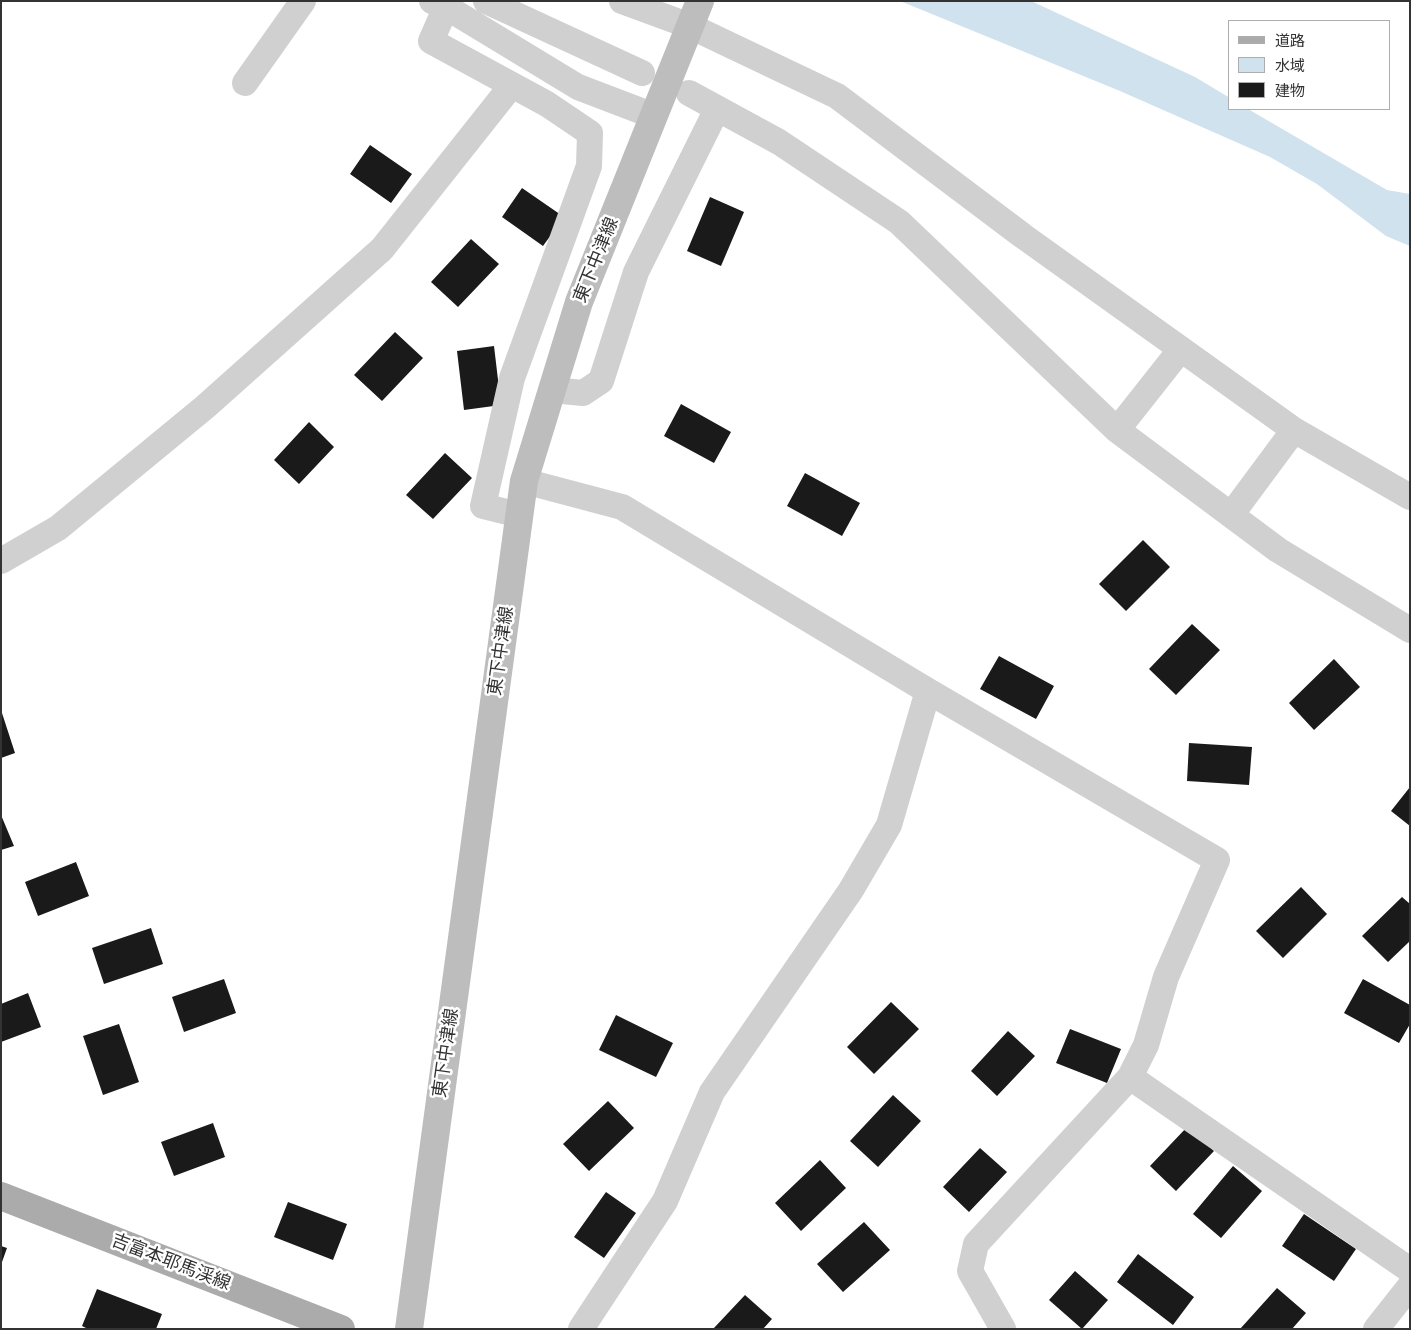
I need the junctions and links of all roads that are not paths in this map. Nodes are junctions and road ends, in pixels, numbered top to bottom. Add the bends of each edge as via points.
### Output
1 (303, 1) edge
2 (486, 1) edge
3 (622, 1) edge
4 (700, 1) edge
5 (442, 3) edge
6 (690, 26) junction
7 (642, 73) dead end
8 (245, 83) dead end
9 (512, 85) junction
10 (689, 93) dead end
11 (718, 109) junction
12 (654, 116) junction
13 (1181, 349) junction
14 (552, 390) junction
15 (1117, 430) junction
16 (1294, 430) junction
17 (524, 481) junction
18 (1410, 497) edge
19 (520, 514) junction
20 (1231, 515) junction
21 (1, 560) edge
22 (1410, 630) edge
23 (928, 691) junction
24 (1130, 1076) junction
25 (1, 1196) edge
26 (1410, 1270) edge
27 (1410, 1286) edge
28 (341, 1329) edge
29 (408, 1329) edge
30 (581, 1329) edge
31 (1003, 1329) edge
32 (1376, 1329) edge

1 - 8 street
2 - 7 street
3 - 6 street
4 - 6 main road, 東下中津線
5 - 9 street via 431,42
5 - 12 street via 578,87
6 - 12 main road, 東下中津線
6 - 13 street via 837,96 1023,236
9 - 19 street via 590,133 589,166 512,378 484,506
9 - 21 street via 382,249 205,407 58,528
10 - 11 street
11 - 14 street via 636,272 601,382 583,393
11 - 15 street via 779,142 899,222
12 - 14 main road, 東下中津線 via 579,302
13 - 15 street
13 - 16 street
14 - 17 main road, 東下中津線
15 - 20 street
16 - 18 street
16 - 20 street
17 - 19 main road, 東下中津線
17 - 23 street via 622,507
19 - 29 main road, 東下中津線
20 - 22 street via 1278,550
23 - 24 street via 1217,860 1166,977 1146,1045
23 - 30 street via 889,825 851,890 712,1092 665,1201
24 - 26 street
24 - 31 street via 976,1244 970,1271
25 - 28 main road, 吉富本耶馬渓線
27 - 32 street

